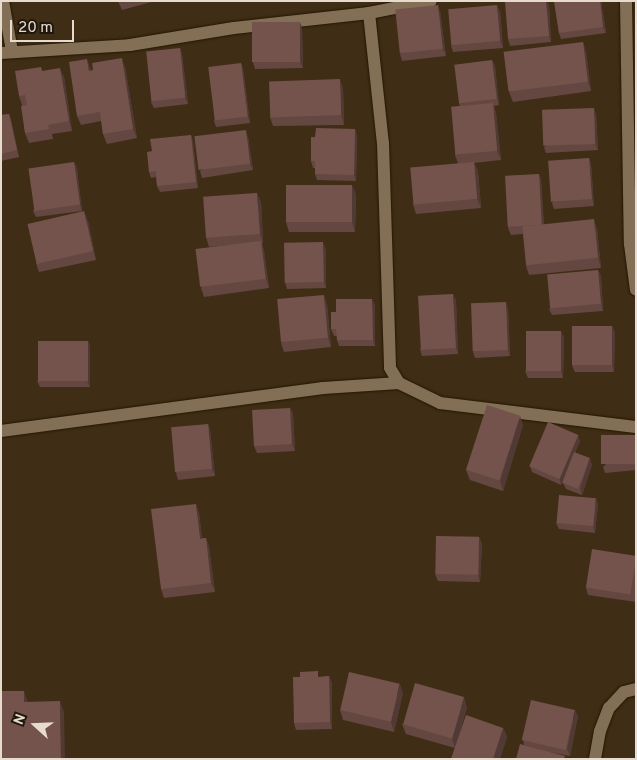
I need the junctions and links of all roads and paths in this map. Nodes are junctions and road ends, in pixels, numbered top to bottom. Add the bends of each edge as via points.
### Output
1 (3, 1) edge
2 (431, 1) edge
3 (626, 1) edge
4 (369, 13) junction
5 (7, 52) edge
6 (636, 290) edge
7 (399, 383) junction
8 (636, 427) edge
9 (1, 431) edge
10 (636, 689) edge
11 (595, 759) edge

1 - 5 street
2 - 4 street
3 - 6 street via 630,244
4 - 5 street via 234,28 130,45
4 - 7 street via 383,143 390,368
7 - 8 street via 440,403
7 - 9 street via 323,388
10 - 11 street via 624,692 609,708 600,731

